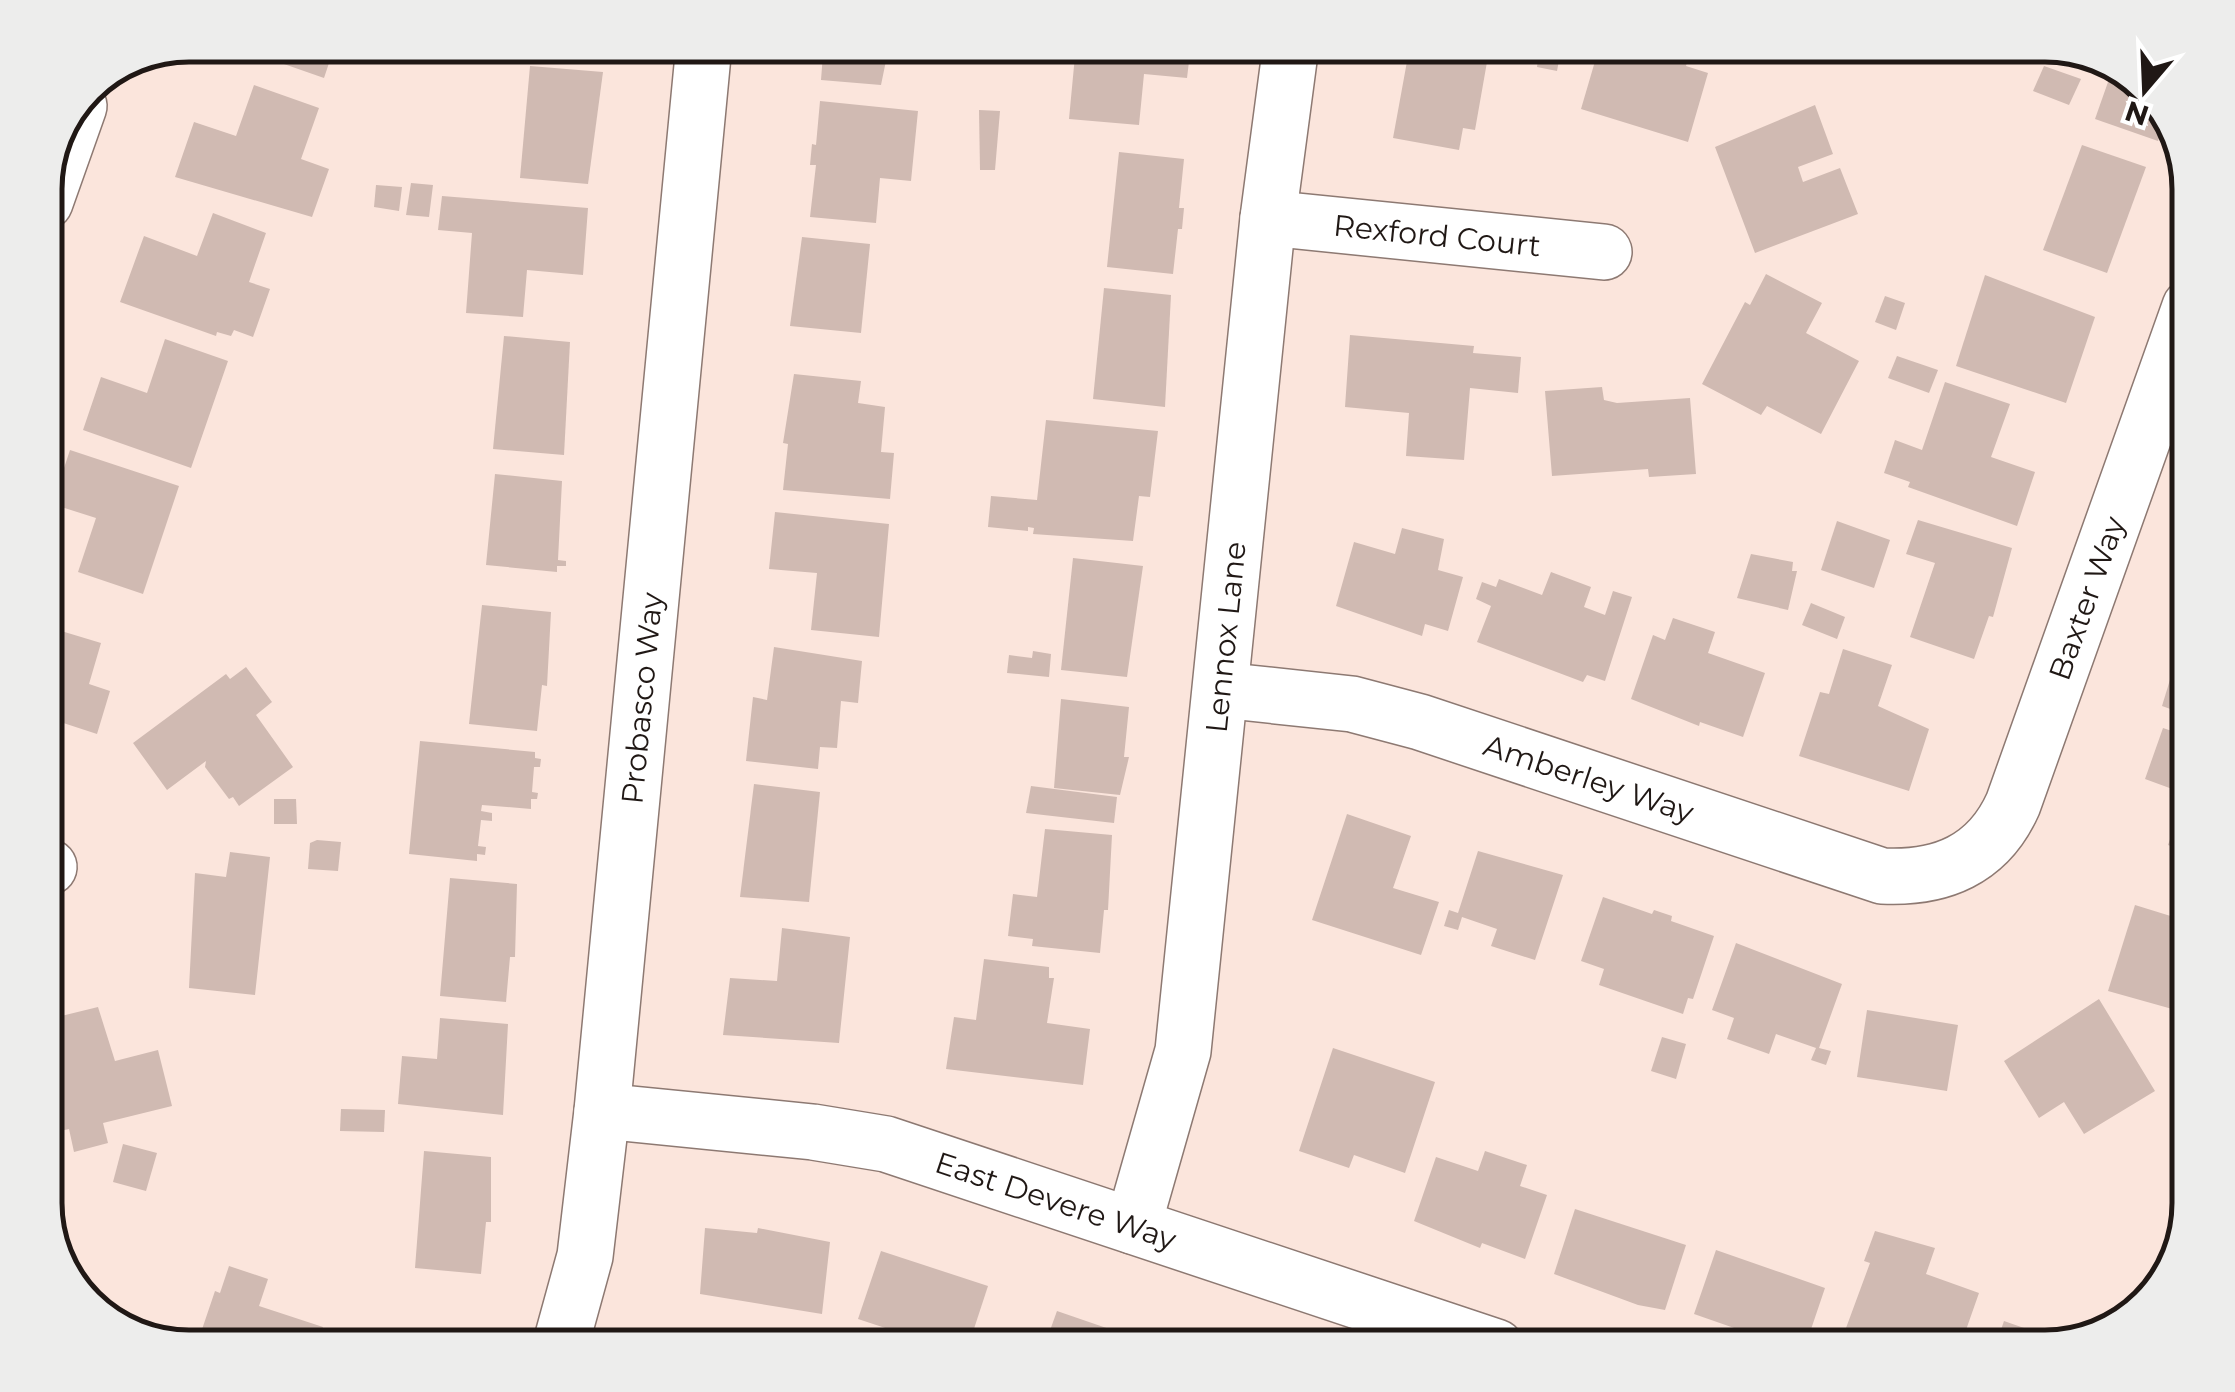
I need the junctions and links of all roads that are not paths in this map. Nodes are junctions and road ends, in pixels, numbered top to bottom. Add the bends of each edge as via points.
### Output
1 (702, 63) edge
2 (1289, 63) edge
3 (1268, 218) junction
4 (1604, 252) dead end
5 (2172, 358) edge
6 (1221, 690) junction
7 (1952, 869) joint
8 (602, 1111) junction
9 (1132, 1226) junction
10 (565, 1330) edge
11 (1445, 1330) edge

1 - 8 street, Probasco Way
2 - 3 street, Lennox Lane
3 - 4 street, Rexford Court
3 - 6 street, Lennox Lane
5 - 7 street, Baxter Way via 2013,804 1986,846
6 - 7 street, Amberley Way via 1352,704 1420,722 1882,876 1918,878
6 - 9 street, Lennox Lane via 1184,1050
8 - 9 street, East Devere Way via 886,1144
8 - 10 street, Probasco Way via 585,1256
9 - 11 street, East Devere Way

